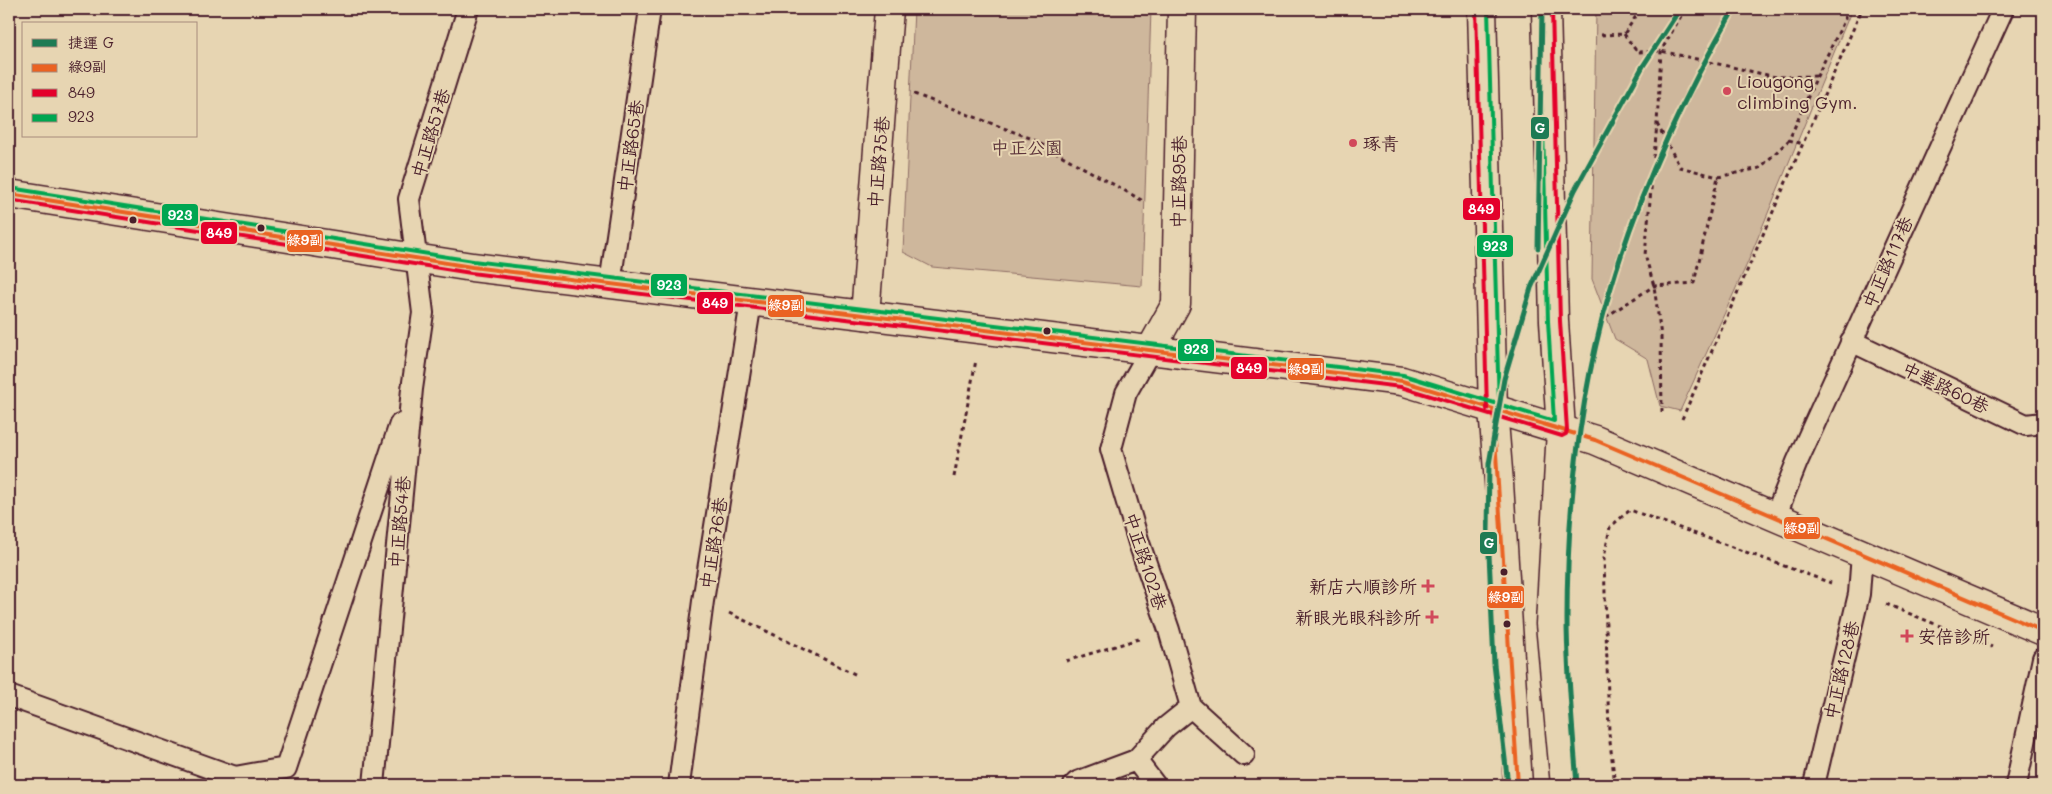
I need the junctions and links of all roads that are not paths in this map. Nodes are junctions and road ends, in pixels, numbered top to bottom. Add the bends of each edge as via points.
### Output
1 (468, 9) edge
2 (650, 9) edge
3 (889, 9) edge
4 (1182, 9) edge
5 (1482, 9) edge
6 (1546, 9) edge
7 (2003, 9) edge
8 (9, 194) edge
9 (416, 259) junction
10 (610, 284) junction
11 (751, 302) junction
12 (865, 315) junction
13 (1851, 341) junction
14 (1151, 349) junction
15 (412, 389) junction
16 (1493, 409) junction
17 (2043, 423) edge
18 (1561, 430) junction
19 (1775, 517) junction
20 (1862, 554) junction
21 (2043, 631) edge
22 (2043, 658) edge
23 (9, 696) edge
24 (1191, 707) junction
25 (1244, 756) dead end
26 (1136, 760) junction
27 (685, 782) edge
28 (374, 785) edge
29 (1074, 785) edge
30 (1155, 785) edge
31 (1518, 785) edge
32 (1565, 785) edge
33 (1814, 785) edge
34 (2016, 785) edge

1 - 9 lane, 中正路57巷 via 410,199
2 - 10 lane, 中正路65巷
3 - 12 street, 中正路75巷
4 - 14 street, 中正路95巷 via 1176,304
5 - 16 street
6 - 18 street via 1554,321
7 - 13 lane, 中正路117巷
8 - 9 street
9 - 10 street
9 - 15 lane, 中正路54巷 via 424,313
10 - 11 street
11 - 12 street
11 - 27 lane, 中正路76巷 via 703,601
12 - 14 street
13 - 17 lane, 中華路60巷 via 2026,425
13 - 19 lane, 中正路117巷
14 - 16 street via 1402,381
14 - 24 lane, 中正路102巷 via 1126,393 1111,449
15 - 23 lane via 286,768 235,777
15 - 28 lane, 中正路54巷
16 - 18 street
16 - 31 street
18 - 19 street via 1595,440
18 - 32 street via 1550,624
19 - 20 street
20 - 21 street
20 - 33 lane, 中正路128巷 via 1859,594
22 - 34 lane
24 - 25 lane
24 - 26 lane via 1166,727
26 - 29 lane
26 - 30 lane

